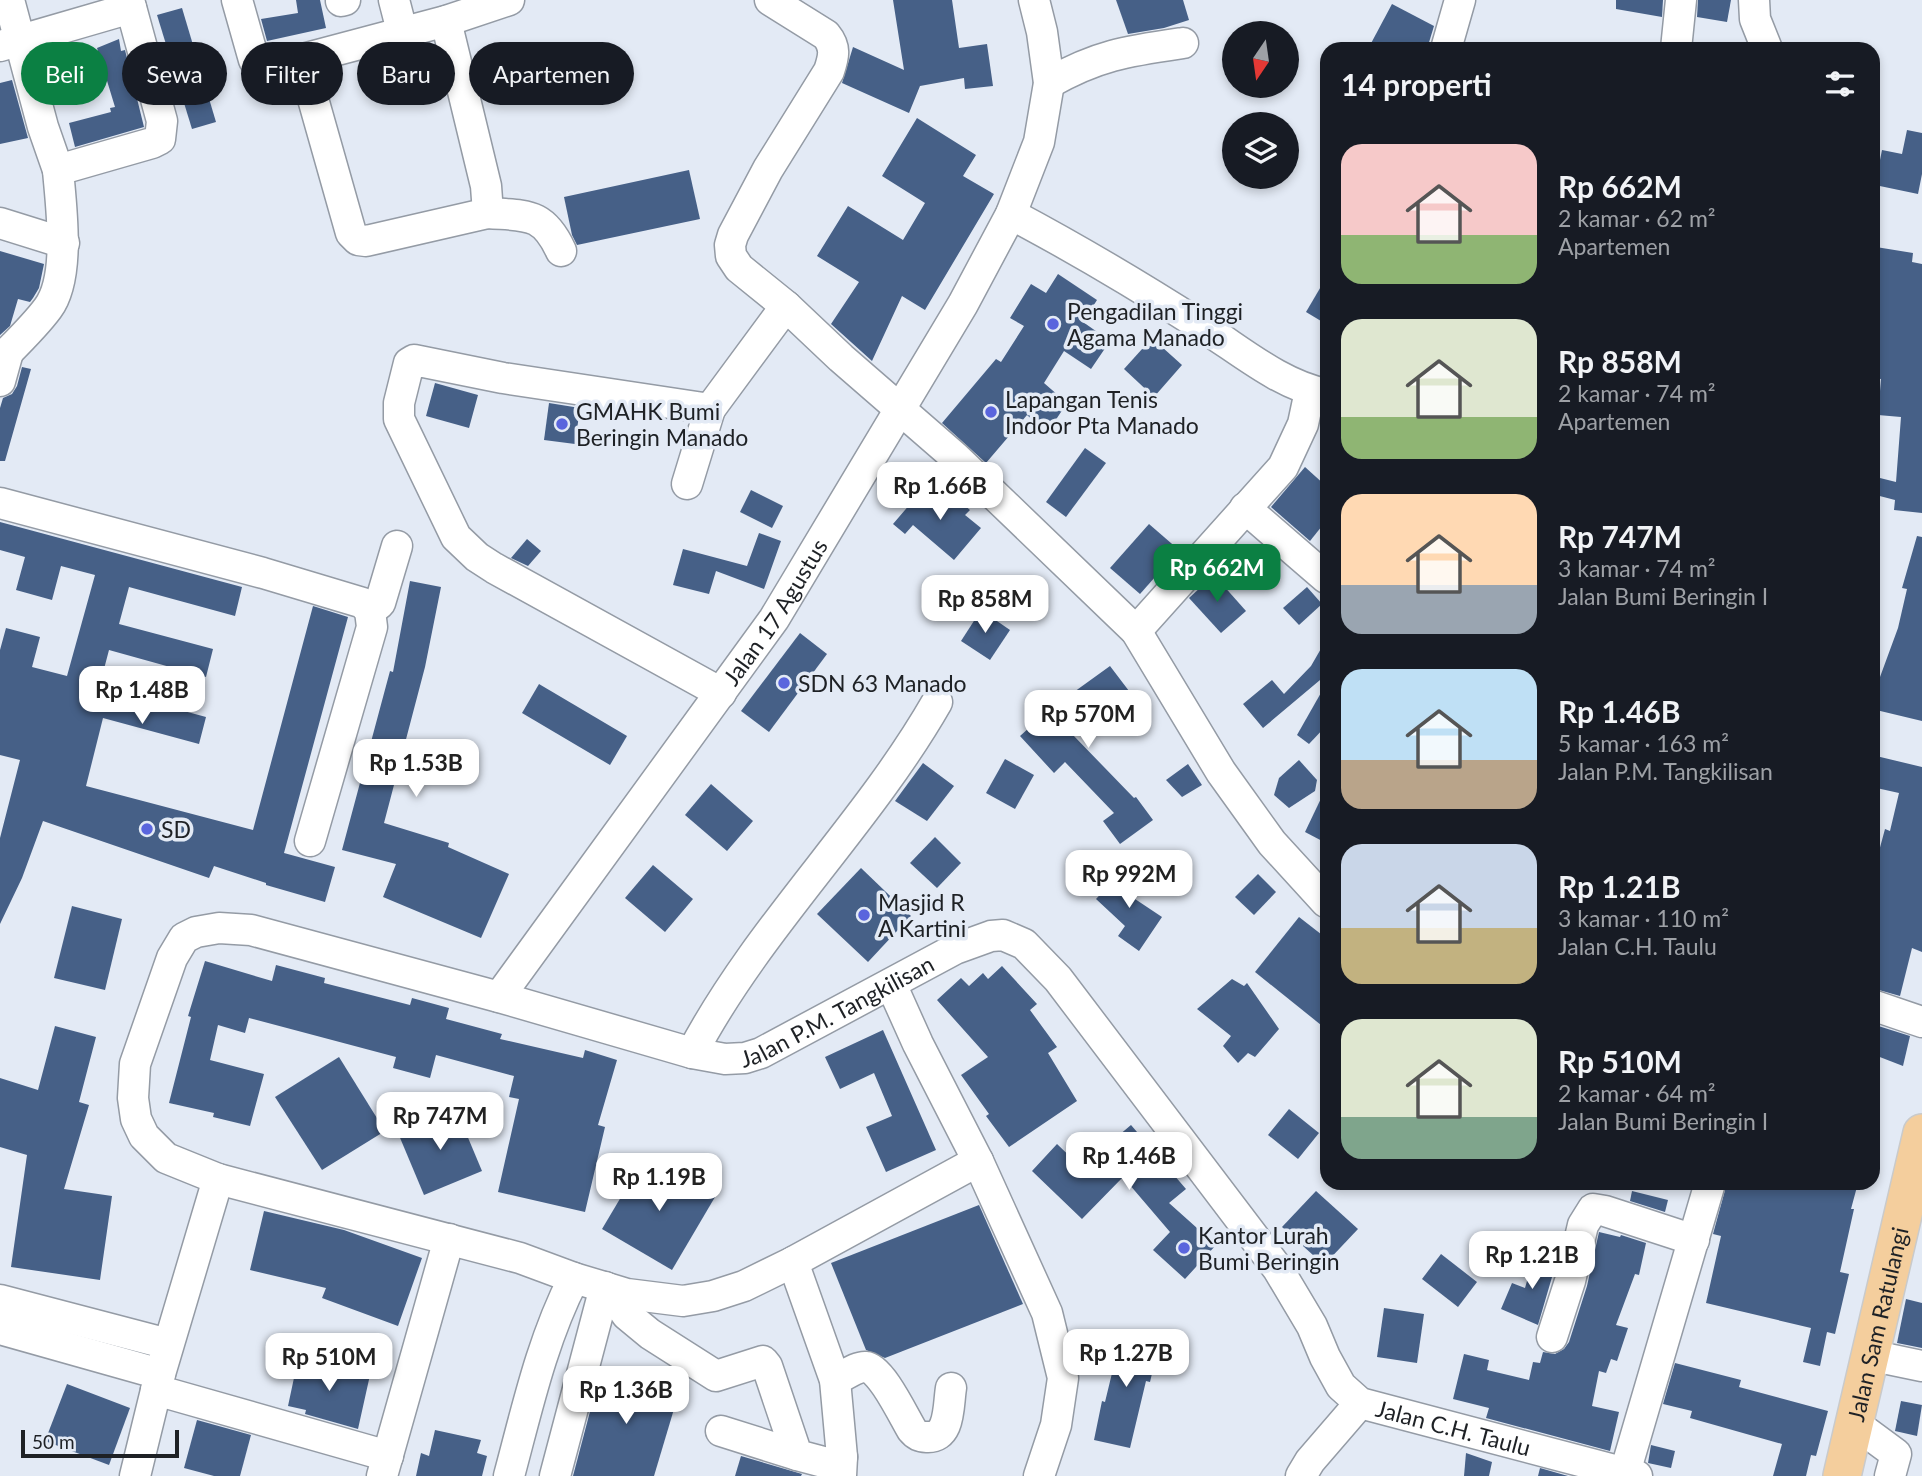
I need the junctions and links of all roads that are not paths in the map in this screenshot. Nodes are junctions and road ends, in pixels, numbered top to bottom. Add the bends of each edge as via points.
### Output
1 (9, 0) edge
2 (237, 0) edge
3 (394, 0) edge
4 (509, 0) edge
5 (769, 0) edge
6 (1034, 0) edge
7 (1460, 0) edge
8 (1681, 0) edge
9 (1754, 0) edge
10 (130, 4) edge
11 (446, 21) junction
12 (402, 31) junction
13 (249, 42) edge
14 (1448, 42) edge
15 (1677, 42) edge
16 (1764, 42) edge
17 (1183, 43) dead end
18 (10, 44) edge
19 (343, 48) edge
20 (1049, 83) junction
21 (315, 105) edge
22 (58, 170) junction
23 (488, 213) junction
24 (1011, 214) junction
25 (0, 223) edge
26 (64, 243) junction
27 (561, 251) dead end
28 (786, 306) junction
29 (4, 353) edge
30 (0, 381) edge
31 (1318, 392) edge
32 (901, 408) junction
33 (710, 409) junction
34 (687, 484) dead end
35 (0, 503) edge
36 (1245, 508) junction
37 (397, 545) dead end
38 (1320, 573) edge
39 (370, 611) junction
40 (1136, 631) junction
41 (721, 693) junction
42 (937, 702) dead end
43 (310, 841) dead end
44 (1320, 895) edge
45 (891, 984) junction
46 (499, 997) junction
47 (1880, 1008) edge
48 (1922, 1022) edge
49 (692, 1053) junction
50 (1922, 1133) edge
51 (978, 1161) junction
52 (218, 1179) junction
53 (1708, 1190) edge
54 (449, 1239) junction
55 (1695, 1240) junction
56 (793, 1262) junction
57 (574, 1278) junction
58 (607, 1288) junction
59 (0, 1300) edge
60 (40, 1325) junction
61 (0, 1329) edge
62 (1552, 1337) dead end
63 (168, 1344) junction
64 (1870, 1355) junction
65 (1922, 1366) edge
66 (835, 1380) junction
67 (158, 1382) junction
68 (951, 1388) dead end
69 (1360, 1404) junction
70 (1854, 1423) junction
71 (721, 1431) dead end
72 (797, 1455) junction
73 (385, 1466) edge
74 (842, 1466) edge
75 (1629, 1475) edge
76 (135, 1476) edge
77 (509, 1476) edge
78 (555, 1476) edge
79 (1040, 1476) edge
80 (1301, 1476) edge
81 (1842, 1476) edge
82 (1890, 1476) edge

1 - 18 street
2 - 13 street
3 - 12 street
4 - 11 street
5 - 28 street via 826,35 834,50 829,71 768,169 730,245 739,268
6 - 20 street, Jalan 17 Agustus
7 - 14 street
8 - 15 street
9 - 16 street via 1755,19
10 - 18 street
10 - 22 street via 163,121 160,139
11 - 12 street
11 - 23 street
12 - 19 street
17 - 20 street via 1096,59
18 - 22 street
20 - 24 street, Jalan 17 Agustus via 1039,142
21 - 23 street via 351,233 358,240 366,242
22 - 26 street
23 - 27 street via 523,215 545,224
24 - 31 street via 1271,370
24 - 32 street, Jalan 17 Agustus
25 - 26 street
26 - 29 street via 50,306
28 - 32 street
28 - 33 street
29 - 30 street
31 - 36 street via 1283,467
32 - 40 street
32 - 41 street, Jalan 17 Agustus via 774,619
33 - 34 street
33 - 41 street via 414,360 409,363 398,414 456,537 477,557
35 - 39 street via 263,573 363,603
36 - 38 street
36 - 40 street
37 - 39 street via 380,603
39 - 43 street via 372,627
40 - 44 street via 1221,772 1272,843
41 - 46 street, Jalan 17 Agustus
42 - 49 street via 911,747 711,1017
45 - 49 street, Jalan P.M. Tangkilisan via 761,1053 725,1059
45 - 51 street
45 - 69 street, Jalan P.M. Tangkilisan via 955,949 991,936 1003,935 1024,944 1058,979 1278,1269 1341,1386
46 - 49 street, Jalan P.M. Tangkilisan
46 - 52 street, Jalan P.M. Tangkilisan via 251,930 219,928 184,938 172,958 135,1064 133,1098 144,1136 166,1158
47 - 48 street
50 - 64 main road, Jalan Sam Ratulangi
51 - 56 street
51 - 79 street via 1047,1313 1063,1378 1056,1425
52 - 54 street
52 - 63 street
53 - 55 street
54 - 57 street
54 - 73 street
55 - 62 street via 1593,1209 1583,1225
55 - 75 street
56 - 58 street via 744,1286 683,1301
56 - 66 street
57 - 58 street
57 - 77 street via 541,1362
58 - 72 street via 627,1315 650,1334 716,1376 763,1361
58 - 78 street
59 - 60 street
60 - 61 street
60 - 63 street
60 - 67 street
63 - 67 street
64 - 65 street
64 - 70 main road, Jalan Sam Ratulangi
66 - 68 street via 862,1368 872,1369 912,1430 927,1437 939,1434 946,1425
66 - 74 street
67 - 73 street
67 - 76 street
69 - 75 street, Jalan C.H. Taulu
69 - 80 street, Jalan C.H. Taulu
70 - 81 main road, Jalan Sam Ratulangi
70 - 82 street via 1896,1454
71 - 72 street
72 - 74 street

